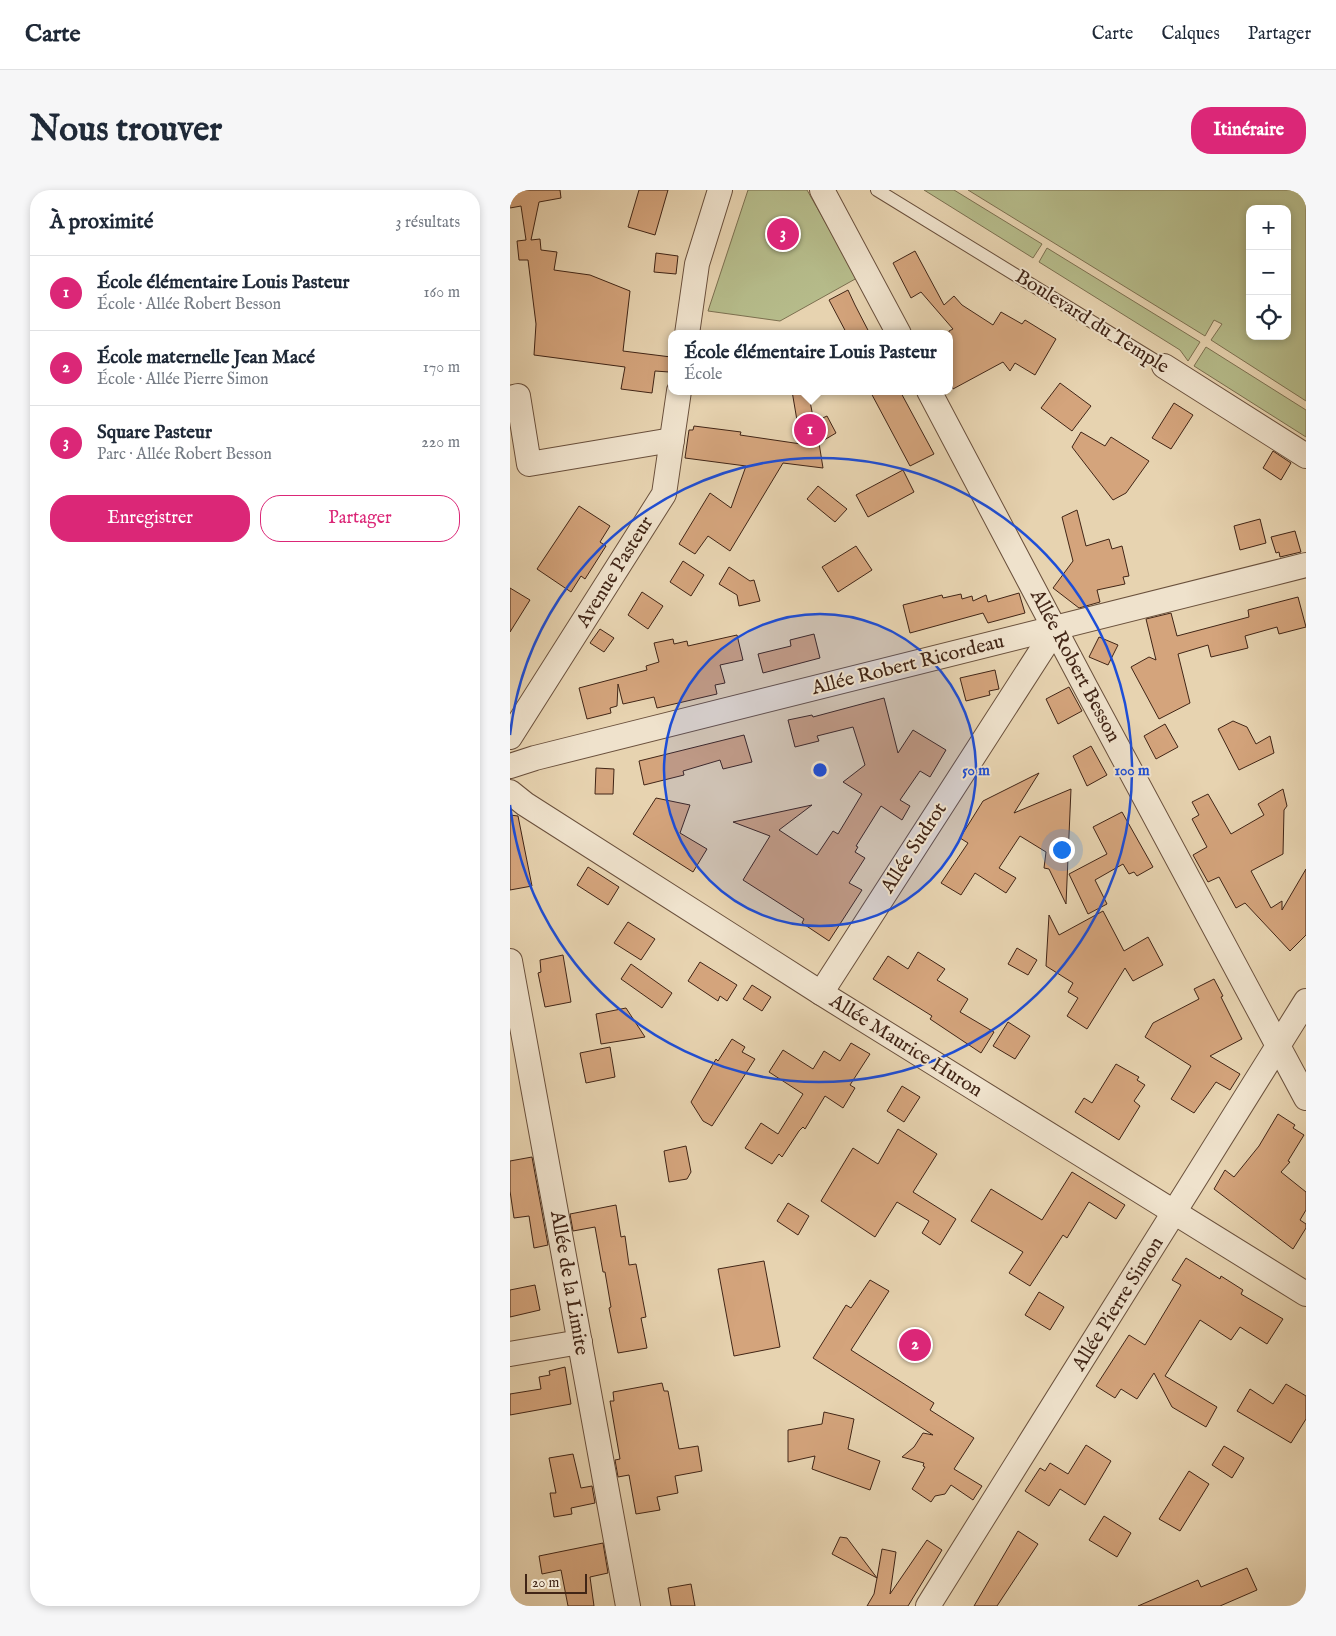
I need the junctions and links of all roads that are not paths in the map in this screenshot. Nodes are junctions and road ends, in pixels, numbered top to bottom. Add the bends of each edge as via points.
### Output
1 (720, 190) edge
2 (822, 190) edge
3 (877, 190) edge
4 (688, 330) edge
5 (897, 330) edge
6 (1164, 366) joint
7 (678, 395) edge
8 (932, 395) edge
9 (510, 398) edge
10 (672, 440) junction
11 (1306, 456) edge
12 (1306, 565) edge
13 (1056, 628) junction
14 (510, 737) edge
15 (510, 766) edge
16 (510, 792) edge
17 (510, 961) edge
18 (821, 993) junction
19 (1306, 1002) edge
20 (1279, 1048) junction
21 (1306, 1098) edge
22 (1175, 1212) junction
23 (1306, 1294) edge
24 (580, 1342) junction
25 (510, 1354) edge
26 (628, 1606) edge
27 (928, 1606) edge

1 - 4 street via 696,264
2 - 5 street
3 - 6 lane, Boulevard du Temple
6 - 11 street, Boulevard du Temple
7 - 10 street, Avenue Pasteur
8 - 13 street, Allée Robert Besson
9 - 10 street via 518,396 530,464
10 - 14 street, Avenue Pasteur via 664,494
12 - 13 street, Allée Robert Ricordeau
13 - 15 street, Allée Robert Ricordeau
13 - 18 street, Allée Sudrot
13 - 20 street, Allée Robert Besson
16 - 18 street, Allée Maurice Huron
17 - 24 street, Allée de la Limite
18 - 22 street, Allée Maurice Huron
19 - 20 street, Allée Pierre Simon
20 - 21 street, Allée Robert Besson
20 - 22 street, Allée Pierre Simon
22 - 23 street, Allée Maurice Huron
22 - 27 street, Allée Pierre Simon
24 - 25 street
24 - 26 street, Allée de la Limite

